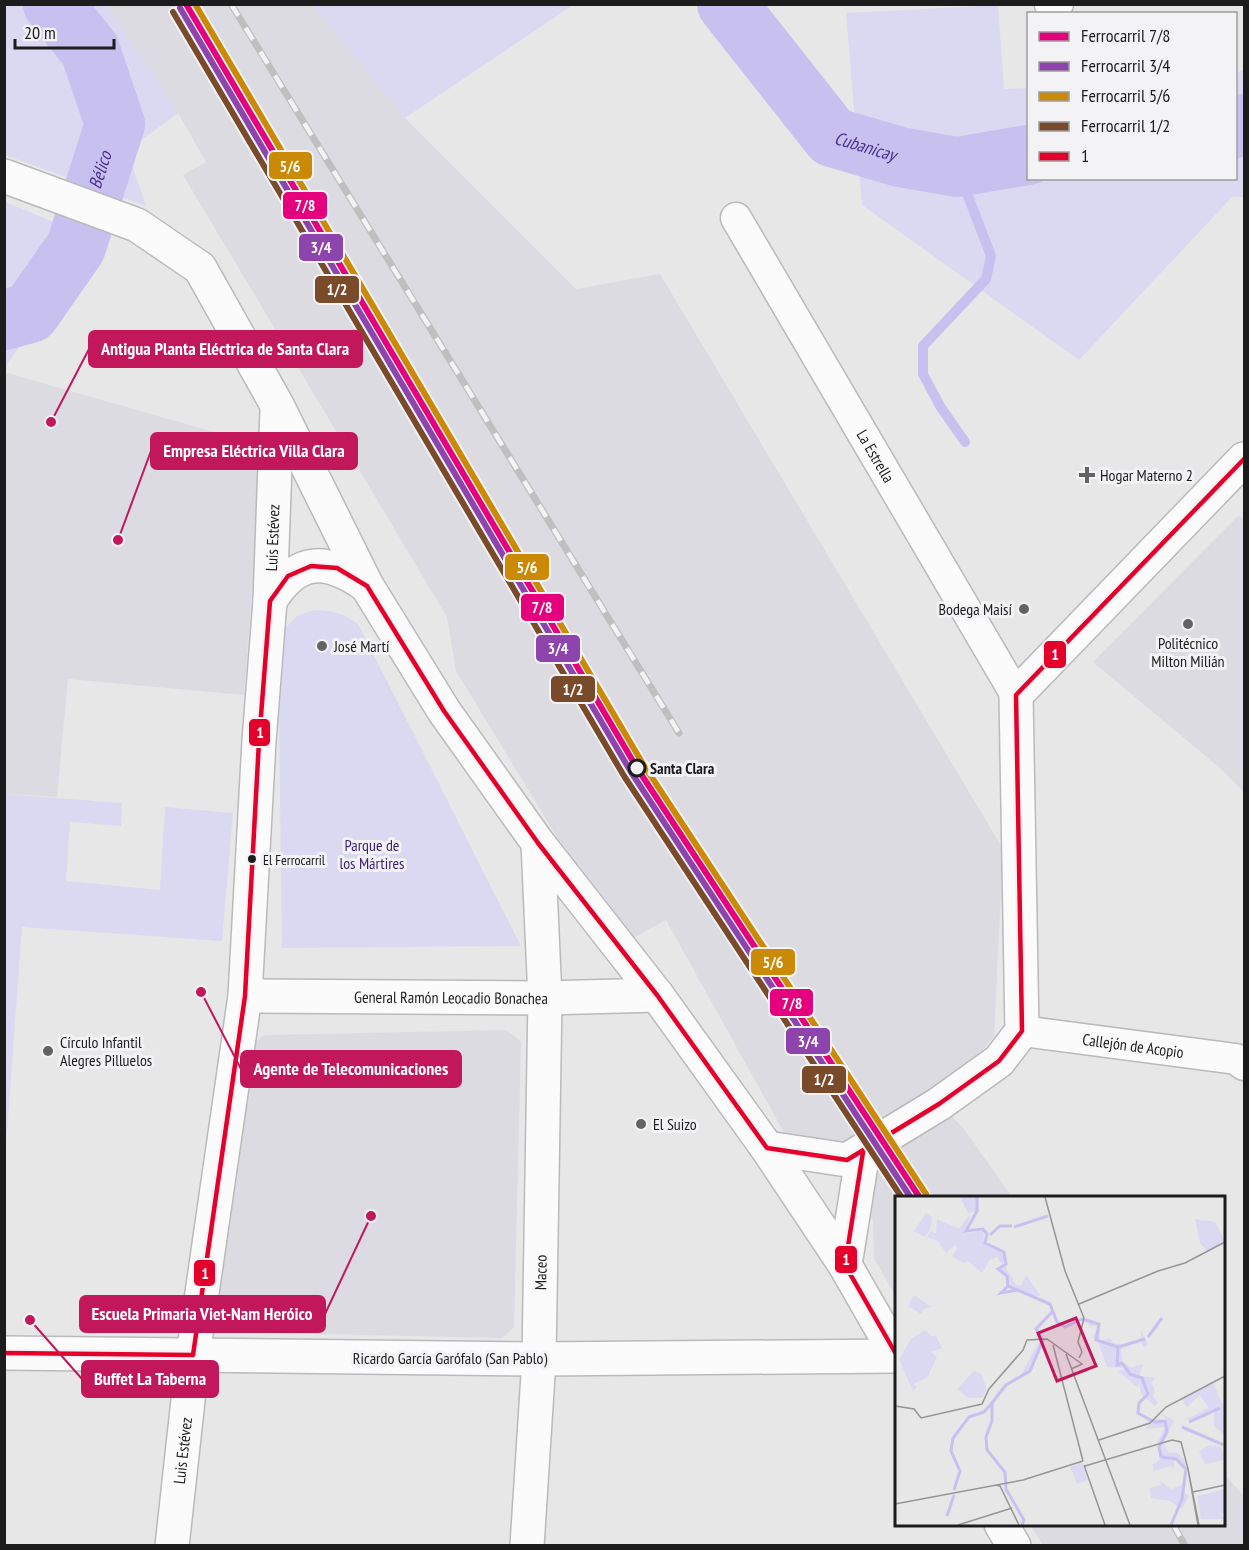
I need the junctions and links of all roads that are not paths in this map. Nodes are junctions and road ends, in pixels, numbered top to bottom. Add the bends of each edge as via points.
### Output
1 (4, 176) edge
2 (736, 218) dead end
3 (277, 405) junction
4 (1245, 459) edge
5 (367, 586) junction
6 (270, 601) junction
7 (1016, 695) junction
8 (538, 843) junction
9 (657, 995) junction
10 (245, 996) junction
11 (545, 998) junction
12 (1022, 1031) junction
13 (1245, 1065) edge
14 (767, 1148) junction
15 (863, 1152) junction
16 (845, 1265) junction
17 (895, 1352) edge
18 (4, 1353) edge
19 (193, 1355) junction
20 (895, 1355) edge
21 (539, 1359) junction
22 (1002, 1526) edge
23 (172, 1545) edge
24 (527, 1545) edge
25 (1014, 1545) edge

1 - 3 main road via 137,225 200,268
2 - 7 street, La Estrella
3 - 5 main road
3 - 6 main road, Luis Estévez
4 - 7 main road
5 - 6 main road via 337,568 311,566 288,576
5 - 8 main road via 444,711
6 - 10 main road, Luis Estévez
7 - 12 main road
8 - 9 main road
8 - 11 main road
9 - 11 main road, General Ramón Leocadio Bonachea
9 - 14 main road
10 - 11 main road, General Ramón Leocadio Bonachea
10 - 19 main road, Luis Estévez
11 - 21 main road, Maceo
12 - 13 street, Callejón de Acopio via 1236,1059
12 - 15 main road via 999,1060
14 - 15 main road via 847,1160
14 - 16 main road
15 - 16 main road
16 - 17 main road
18 - 19 main road, Ricardo García Garófalo (San Pablo)
19 - 21 main road, Ricardo García Garófalo (San Pablo)
19 - 23 main road, Luis Estévez
20 - 21 main road, Ricardo García Garófalo (San Pablo)
21 - 24 main road, Maceo
22 - 25 main road

